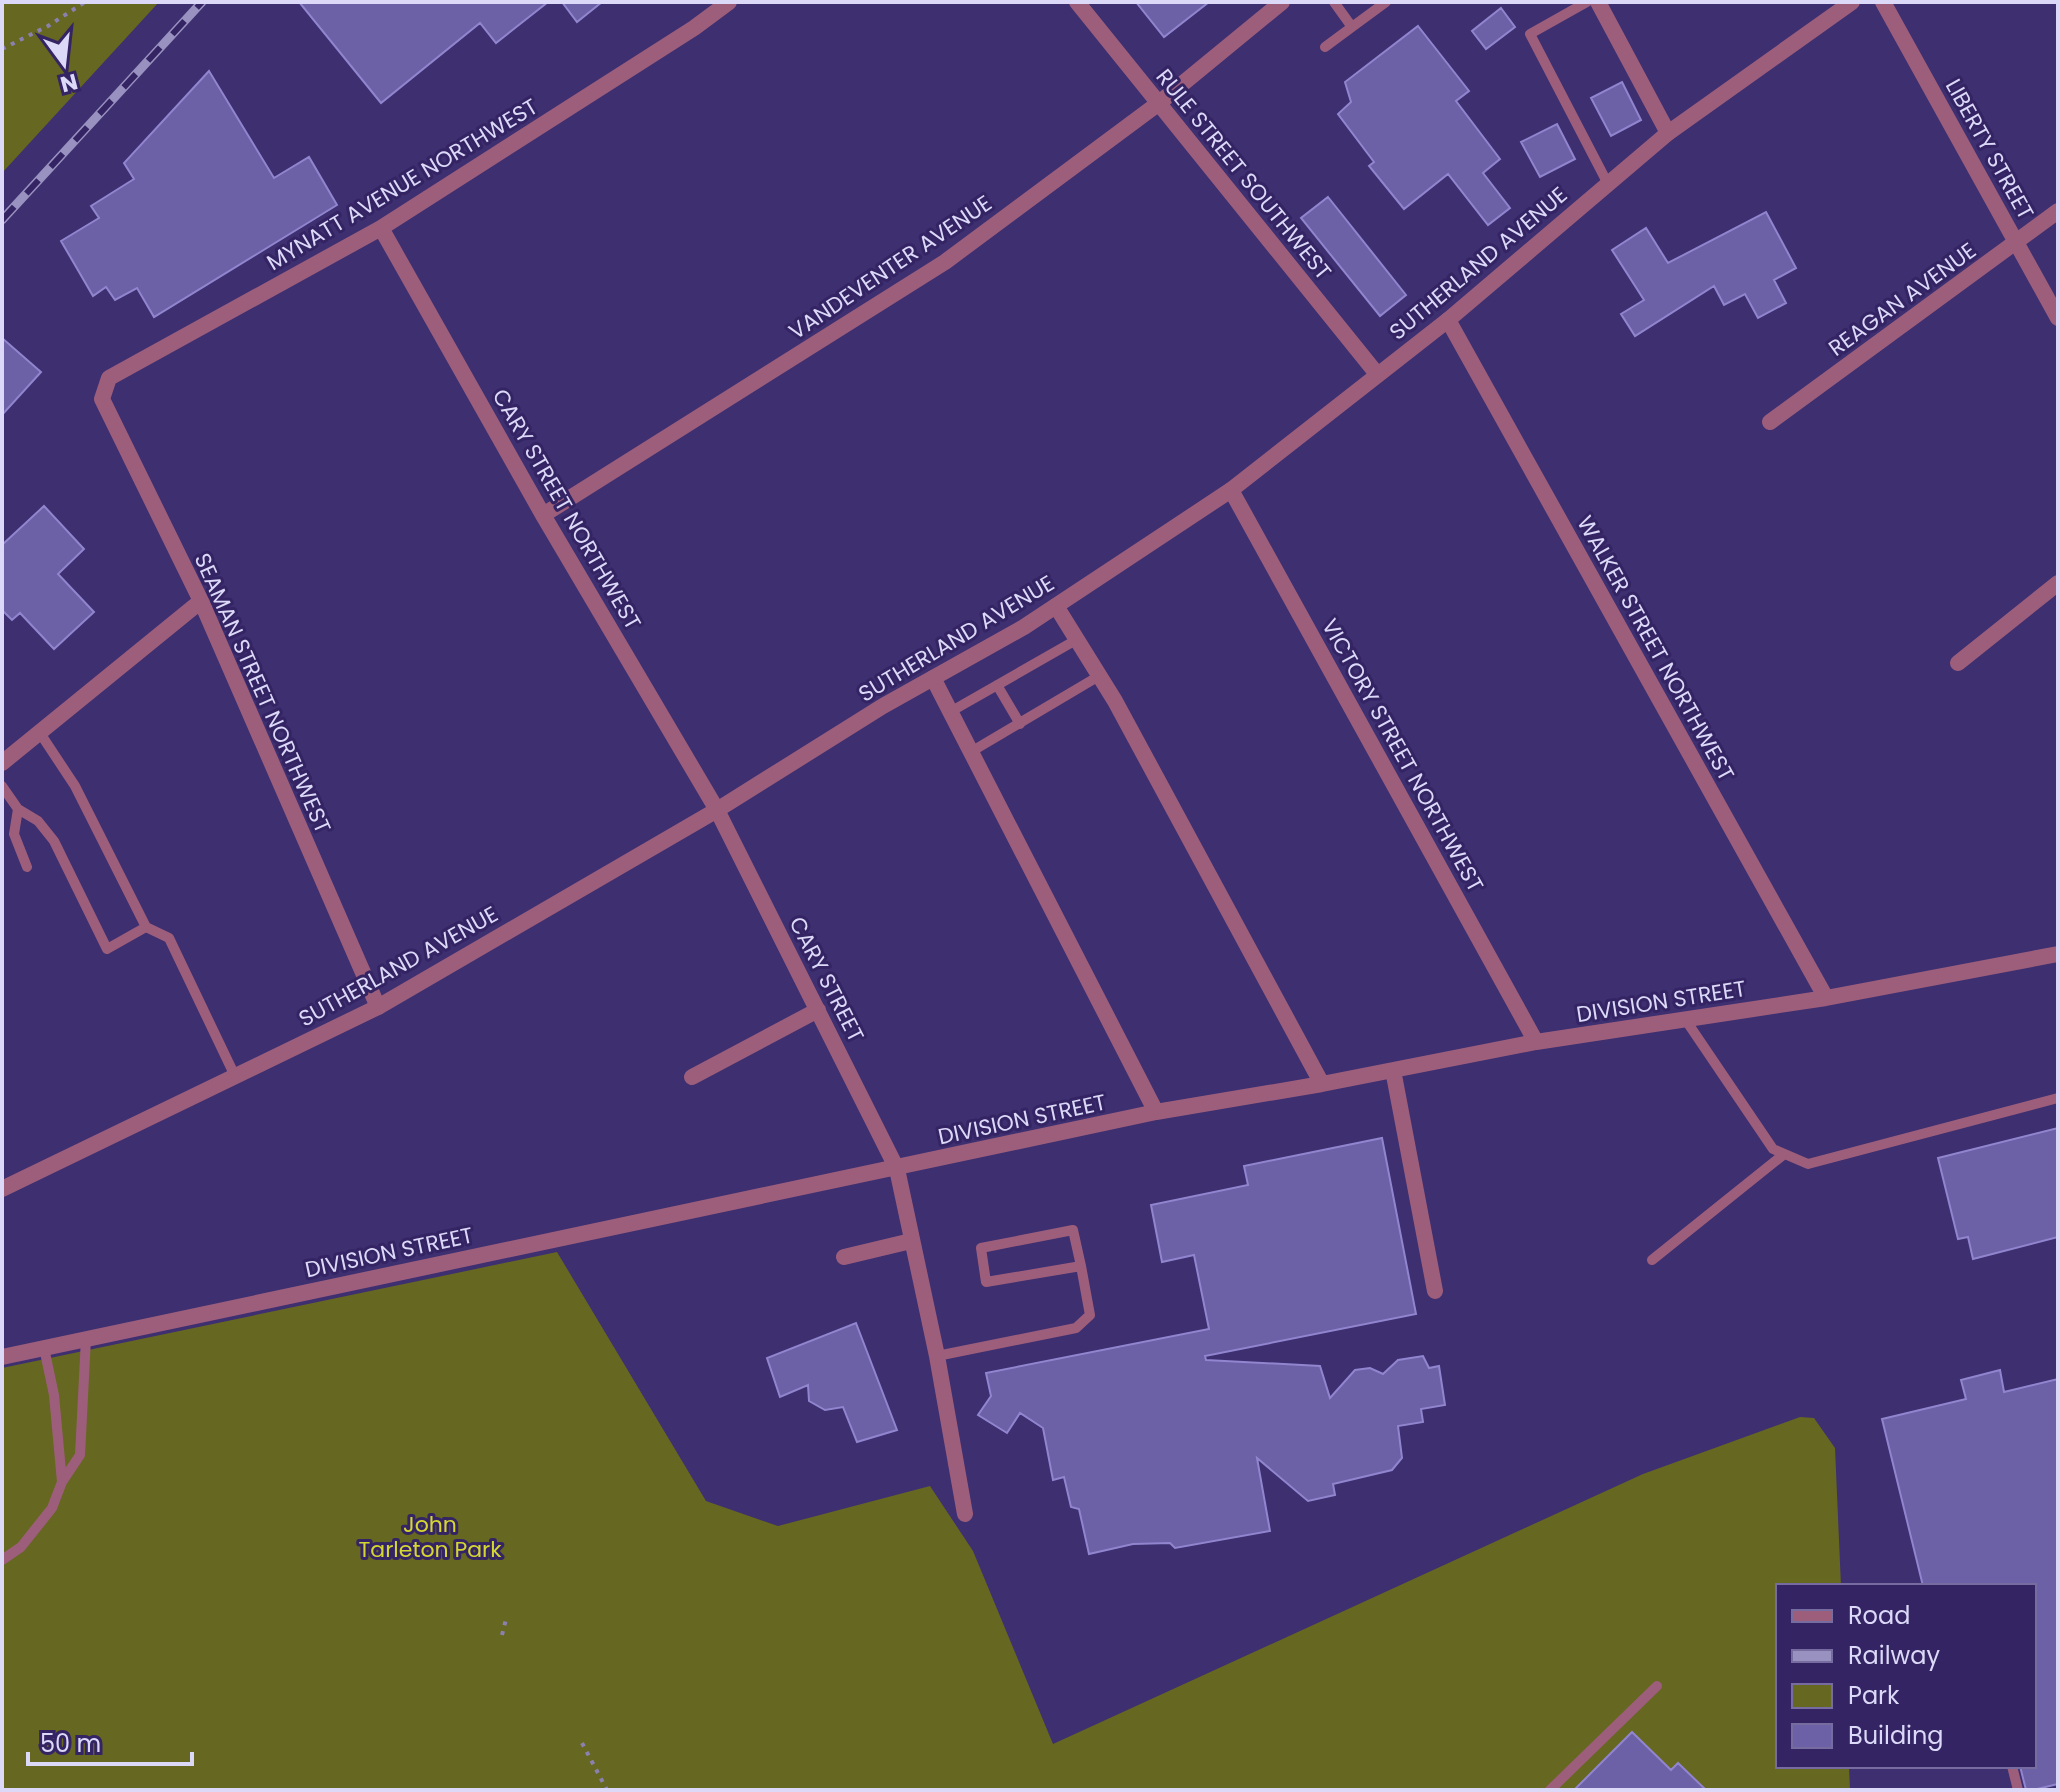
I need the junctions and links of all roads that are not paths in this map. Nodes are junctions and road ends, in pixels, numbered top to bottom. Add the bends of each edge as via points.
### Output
1 (729, 2) edge
2 (1077, 2) edge
3 (1282, 2) edge
4 (1334, 2) edge
5 (1386, 2) edge
6 (1587, 2) edge
7 (1598, 2) edge
8 (1852, 2) edge
9 (1883, 2) edge
10 (1352, 27) junction
11 (1325, 47) dead end
12 (1159, 103) junction
13 (1668, 133) junction
14 (1608, 184) junction
15 (2058, 211) edge
16 (381, 228) junction
17 (2017, 243) junction
18 (2058, 318) edge
19 (1448, 320) junction
20 (1377, 374) junction
21 (102, 399) joint
22 (1770, 422) dead end
23 (1231, 490) junction
24 (543, 515) junction
25 (2058, 583) edge
26 (201, 601) junction
27 (1056, 606) junction
28 (1076, 640) junction
29 (1958, 663) dead end
30 (1099, 676) junction
31 (933, 678) junction
32 (997, 685) junction
33 (950, 712) junction
34 (1020, 724) junction
35 (40, 733) junction
36 (969, 753) junction
37 (2, 763) edge
38 (2, 786) edge
39 (18, 809) junction
40 (717, 810) junction
41 (27, 867) dead end
42 (146, 927) junction
43 (2058, 954) edge
44 (1826, 998) junction
45 (378, 1007) junction
46 (818, 1010) junction
47 (1685, 1019) junction
48 (1536, 1042) junction
49 (1393, 1070) junction
50 (235, 1076) junction
51 (692, 1077) dead end
52 (1322, 1084) junction
53 (2058, 1098) edge
54 (1156, 1112) junction
55 (1783, 1155) junction
56 (897, 1169) junction
57 (2, 1189) edge
58 (911, 1241) junction
59 (844, 1257) dead end
60 (1652, 1260) dead end
61 (1081, 1266) junction
62 (1435, 1291) dead end
63 (86, 1338) junction
64 (44, 1348) junction
65 (937, 1356) junction
66 (2, 1357) edge
67 (62, 1482) junction
68 (965, 1514) dead end
69 (2, 1560) edge
70 (1657, 1686) dead end
71 (2012, 1768) edge
72 (1550, 1790) edge
73 (2018, 1790) edge

1 - 16 street, MYNATT AVENUE NORTHWEST
2 - 12 street, RULE STREET SOUTHWEST
3 - 12 street, VANDEVENTER AVENUE
4 - 10 lane
5 - 10 lane
6 - 14 lane via 1530,34
7 - 13 street
8 - 13 street, SUTHERLAND AVENUE
9 - 17 street, LIBERTY STREET
10 - 11 lane
12 - 20 street, RULE STREET SOUTHWEST
12 - 24 street, VANDEVENTER AVENUE via 945,262
13 - 14 street, SUTHERLAND AVENUE
14 - 19 street, SUTHERLAND AVENUE
15 - 17 street, REAGAN AVENUE
16 - 21 street, MYNATT AVENUE NORTHWEST via 109,378
16 - 24 street, CARY STREET NORTHWEST
17 - 18 street, LIBERTY STREET
17 - 22 street, REAGAN AVENUE
19 - 20 street, SUTHERLAND AVENUE
19 - 44 street, WALKER STREET NORTHWEST
20 - 23 street, SUTHERLAND AVENUE
21 - 26 street, SEAMAN STREET NORTHWEST
23 - 27 street, SUTHERLAND AVENUE
23 - 48 street, VICTORY STREET NORTHWEST
24 - 40 street, CARY STREET NORTHWEST
25 - 29 street
26 - 35 street
26 - 45 street, SEAMAN STREET NORTHWEST
27 - 28 street
27 - 31 street, SUTHERLAND AVENUE
28 - 30 street
28 - 32 lane
30 - 34 lane
30 - 52 street
31 - 33 street
31 - 40 street, SUTHERLAND AVENUE
32 - 33 lane
32 - 34 lane
33 - 36 street
34 - 36 lane
35 - 37 street
35 - 42 lane via 75,786
36 - 54 street
38 - 39 lane
39 - 41 lane via 14,834
39 - 42 lane via 38,821 54,841 107,949
40 - 45 street, SUTHERLAND AVENUE
40 - 46 street, CARY STREET
42 - 50 lane via 169,938
43 - 44 street, DIVISION STREET
44 - 47 street, DIVISION STREET
45 - 50 street, SUTHERLAND AVENUE
46 - 51 street
46 - 56 street, CARY STREET
47 - 48 street, DIVISION STREET
47 - 55 lane via 1773,1149
48 - 49 street, DIVISION STREET
49 - 52 street, DIVISION STREET
49 - 62 street
50 - 57 street, SUTHERLAND AVENUE
52 - 54 street, DIVISION STREET
53 - 55 lane via 1808,1164
54 - 56 street, DIVISION STREET
55 - 60 lane
56 - 58 street, CARY STREET
56 - 63 street, DIVISION STREET
58 - 59 street
58 - 65 street, CARY STREET
61 - 61 lane via 1073,1230 981,1248 986,1282
61 - 65 lane via 1090,1315 1076,1328
63 - 64 street, DIVISION STREET
63 - 67 lane via 80,1455
64 - 66 street, DIVISION STREET
64 - 67 lane via 58,1419
65 - 68 street, CARY STREET
67 - 69 lane via 52,1508 21,1547
70 - 72 lane
71 - 73 lane

